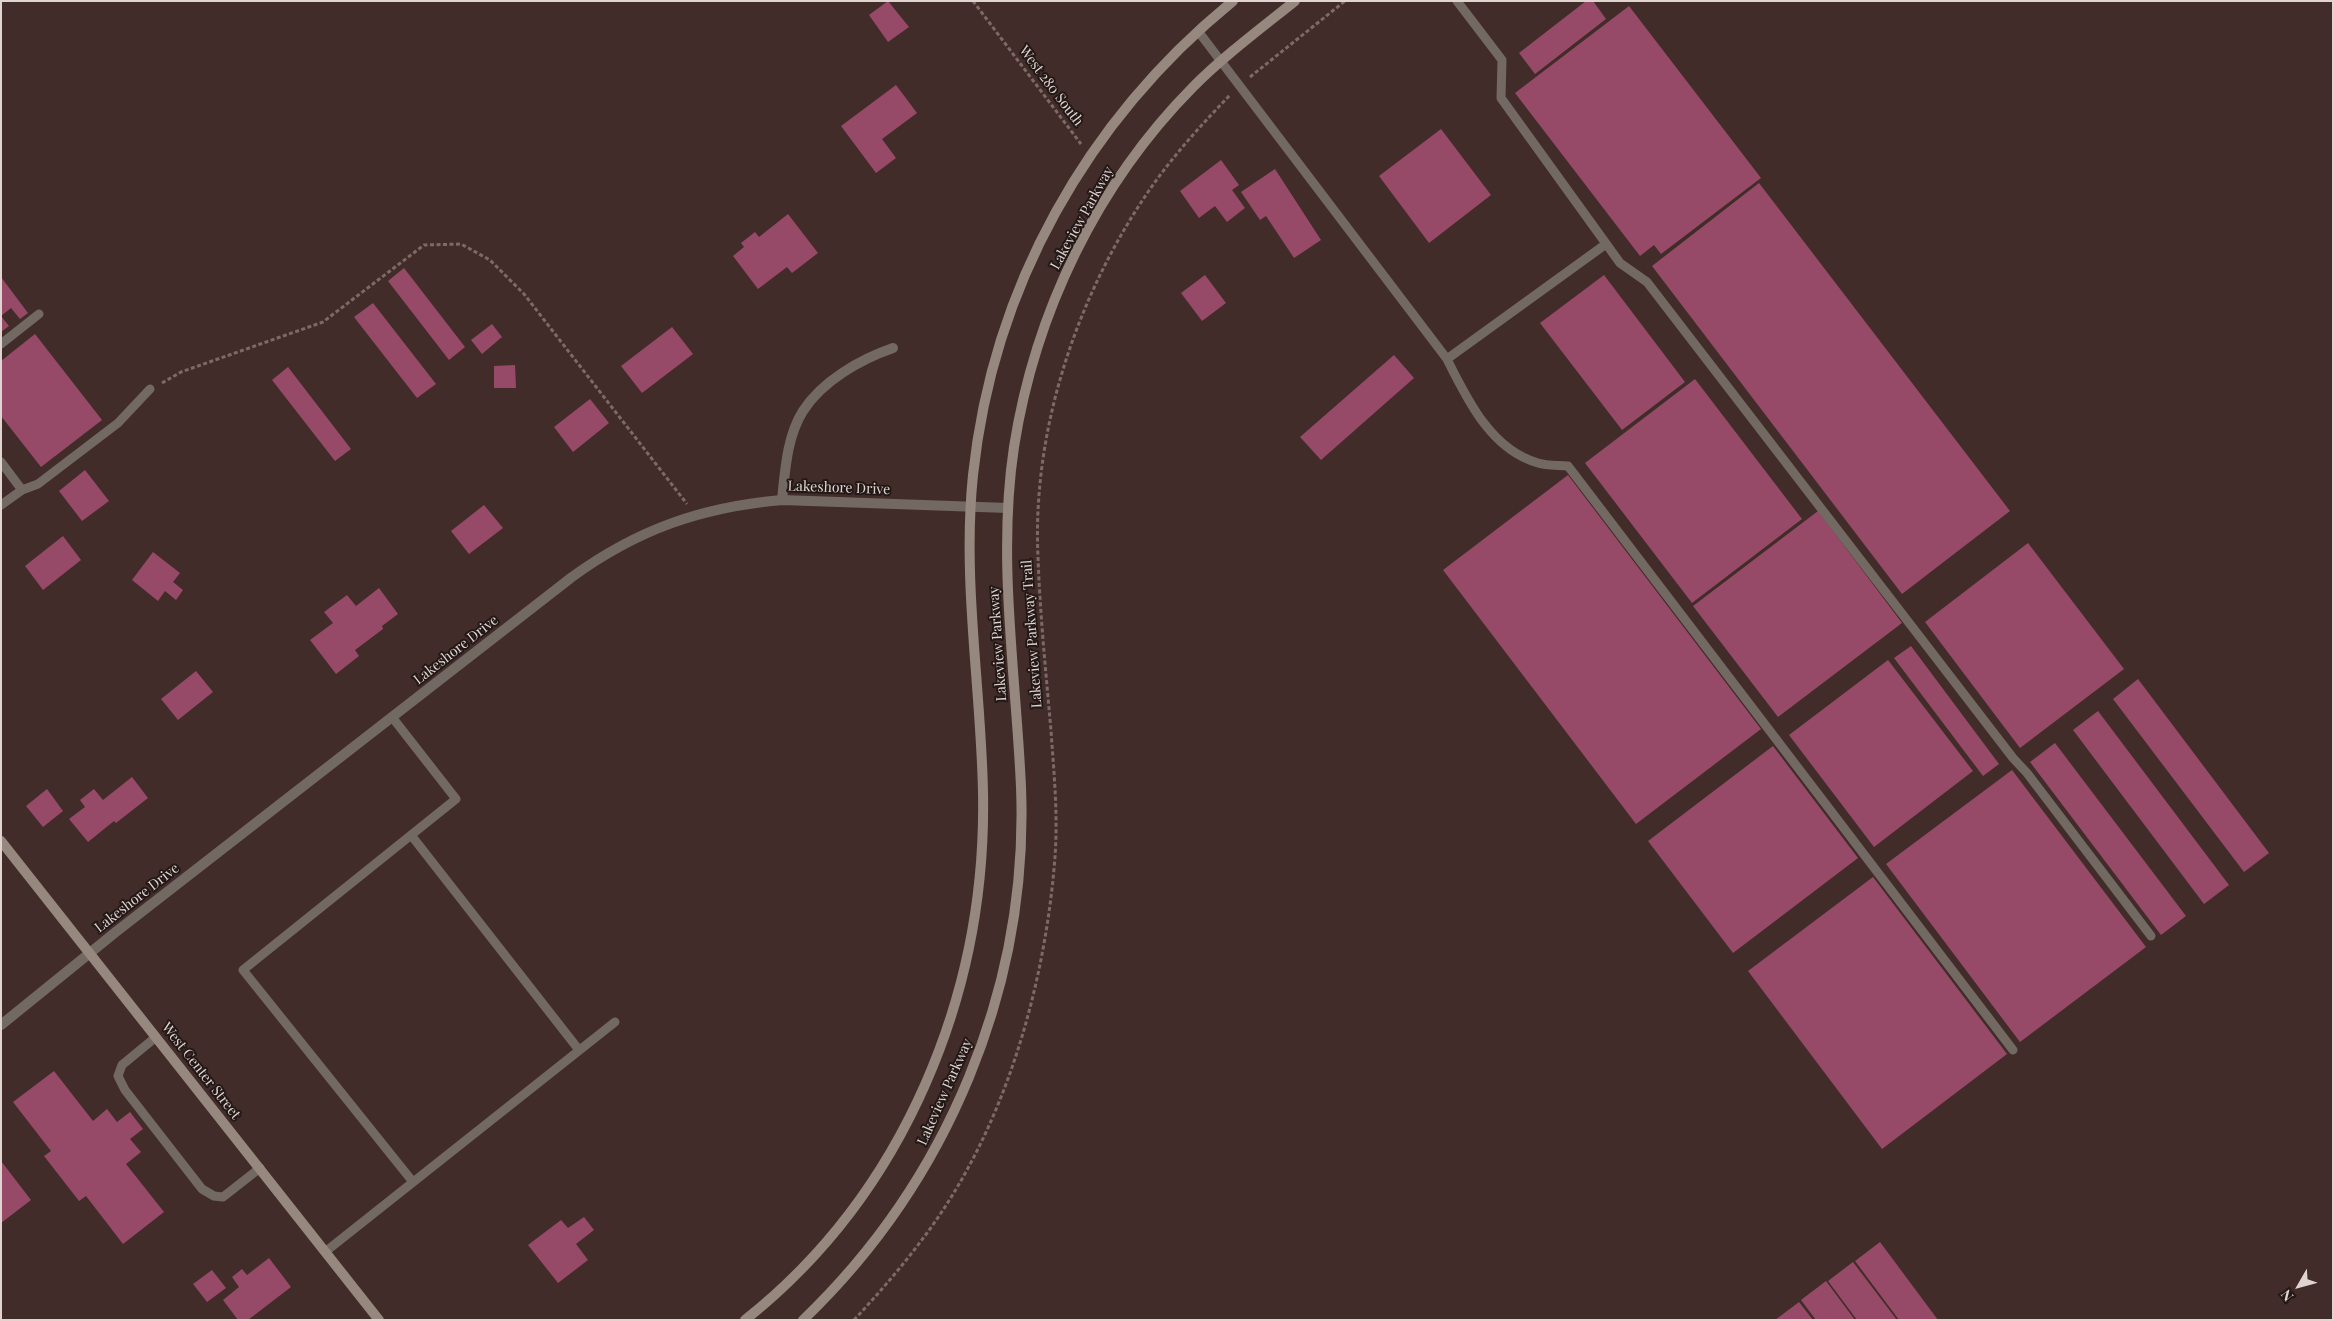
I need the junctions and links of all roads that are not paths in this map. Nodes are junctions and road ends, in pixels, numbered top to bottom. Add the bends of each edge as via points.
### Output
1 (1233, 1) edge
2 (1295, 1) edge
3 (1457, 1) edge
4 (1198, 31) junction
5 (1221, 61) junction
6 (1606, 244) junction
7 (39, 314) dead end
8 (1, 344) edge
9 (893, 348) dead end
10 (1446, 360) junction
11 (150, 390) road end
12 (1, 462) edge
13 (22, 490) junction
14 (782, 500) junction
15 (1, 505) edge
16 (971, 507) junction
17 (1008, 508) junction
18 (392, 717) junction
19 (411, 835) junction
20 (1, 840) edge
21 (2151, 936) dead end
22 (89, 953) junction
23 (615, 1022) dead end
24 (1, 1025) edge
25 (156, 1037) junction
26 (579, 1050) junction
27 (2014, 1050) dead end
28 (260, 1168) junction
29 (413, 1182) junction
30 (325, 1252) junction
31 (379, 1320) edge
32 (746, 1320) edge
33 (803, 1320) edge

1 - 4 main road, Lakeview Parkway
2 - 5 main road, Lakeview Parkway
3 - 6 lane via 1502,60 1500,98
4 - 5 lane
4 - 16 main road, Lakeview Parkway via 1136,95 1089,155 1033,254 1005,324 984,405
5 - 10 lane
5 - 17 main road, Lakeview Parkway via 1192,88 1144,144 1101,206 1067,271 1029,376 1014,449
6 - 10 lane
6 - 21 lane via 1620,264 1647,282
7 - 8 lane
9 - 14 street via 867,357 846,370 803,410 792,439
10 - 27 lane via 1469,403 1505,447 1538,463 1568,466
11 - 13 lane via 118,423 38,484
12 - 13 lane
13 - 15 lane
14 - 16 street, Lakeshore Drive
14 - 18 street, Lakeshore Drive via 695,514 635,538 594,562
16 - 17 street, Lakeshore Drive
16 - 32 main road, Lakeview Parkway via 969,563 984,824 978,907 958,999 929,1077 877,1174 821,1248
17 - 33 main road, Lakeview Parkway via 1007,561 1022,823 1017,898 1004,972 983,1045 936,1148 902,1205 874,1243
18 - 19 lane via 456,800
18 - 22 street, Lakeshore Drive
19 - 26 lane
19 - 29 lane via 243,970
20 - 22 main road, West Center Street
22 - 24 street, Lakeshore Drive
22 - 25 main road, West Center Street
23 - 26 lane
25 - 28 main road, West Center Street
25 - 28 lane via 122,1065 118,1076 125,1090 202,1188 214,1196 223,1197
26 - 29 lane
28 - 30 main road, West Center Street
29 - 30 lane
30 - 31 main road, West Center Street

